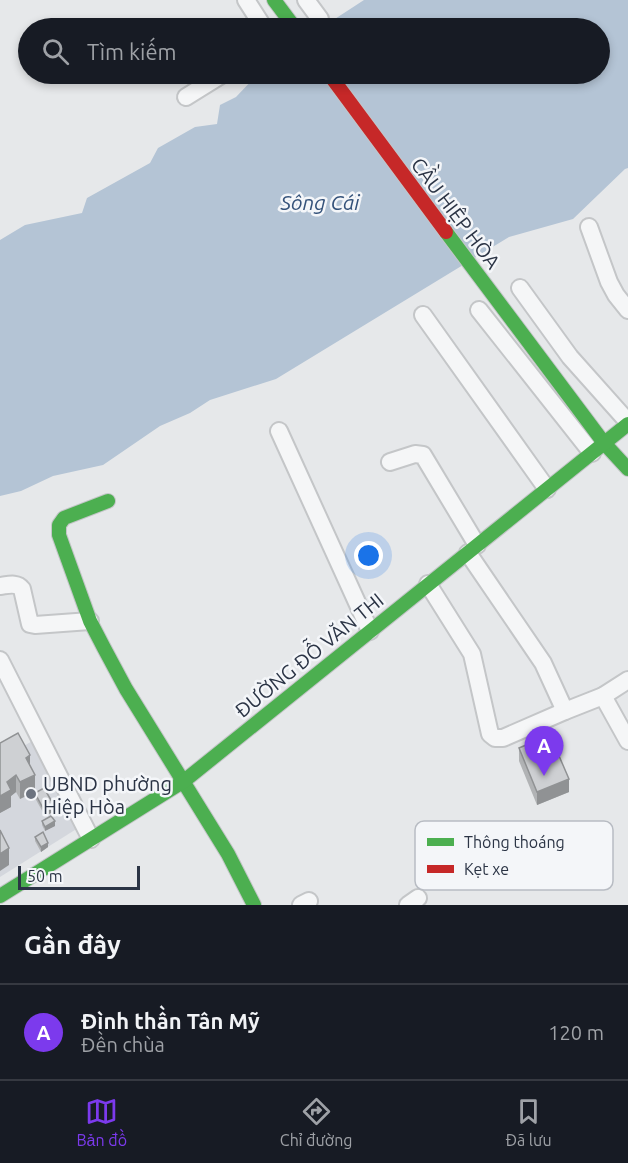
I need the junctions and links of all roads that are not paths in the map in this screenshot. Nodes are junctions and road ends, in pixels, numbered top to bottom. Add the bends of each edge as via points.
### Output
1 (246, 0) edge
2 (274, 0) edge
3 (306, 0) edge
4 (258, 18) edge
5 (288, 18) edge
6 (319, 18) edge
7 (207, 84) edge
8 (335, 84) edge
9 (186, 97) dead end
10 (589, 227) dead end
11 (520, 288) dead end
12 (479, 310) dead end
13 (628, 310) edge
14 (423, 315) dead end
15 (628, 423) edge
16 (279, 431) dead end
17 (598, 448) junction
18 (390, 462) dead end
19 (628, 469) edge
20 (548, 489) junction
21 (108, 501) dead end
22 (473, 549) junction
23 (428, 584) junction
24 (0, 586) edge
25 (90, 621) junction
26 (370, 631) junction
27 (0, 660) edge
28 (628, 680) edge
29 (5, 683) edge
30 (603, 696) junction
31 (565, 711) junction
32 (628, 741) edge
33 (184, 781) junction
34 (91, 839) junction
35 (0, 896) edge
36 (254, 905) edge

1 - 4 street
2 - 5 street
3 - 6 street
7 - 9 street
8 - 17 street, CẦU HIỆP HÒA via 553,375
10 - 13 street via 609,282
11 - 15 street via 570,357
12 - 17 street
14 - 20 street
15 - 17 street, ĐƯỜNG ĐỖ VĂN THI
16 - 26 street
17 - 19 street, CẦU HIỆP HÒA
17 - 20 street, ĐƯỜNG ĐỖ VĂN THI
18 - 22 street via 423,455
20 - 22 street, ĐƯỜNG ĐỖ VĂN THI
21 - 25 street via 64,518 59,525 59,535
22 - 23 street, ĐƯỜNG ĐỖ VĂN THI
22 - 31 street via 543,663
23 - 26 street, ĐƯỜNG ĐỖ VĂN THI
23 - 31 street via 472,654 490,734 503,738
24 - 25 street via 20,586 30,624
25 - 33 street via 126,689
26 - 33 street, ĐƯỜNG ĐỖ VĂN THI
27 - 29 street
28 - 30 street
29 - 34 street
30 - 31 street
30 - 32 street
33 - 34 street, ĐƯỜNG ĐỖ VĂN THI
33 - 36 street
34 - 35 street, ĐƯỜNG ĐỖ VĂN THI

